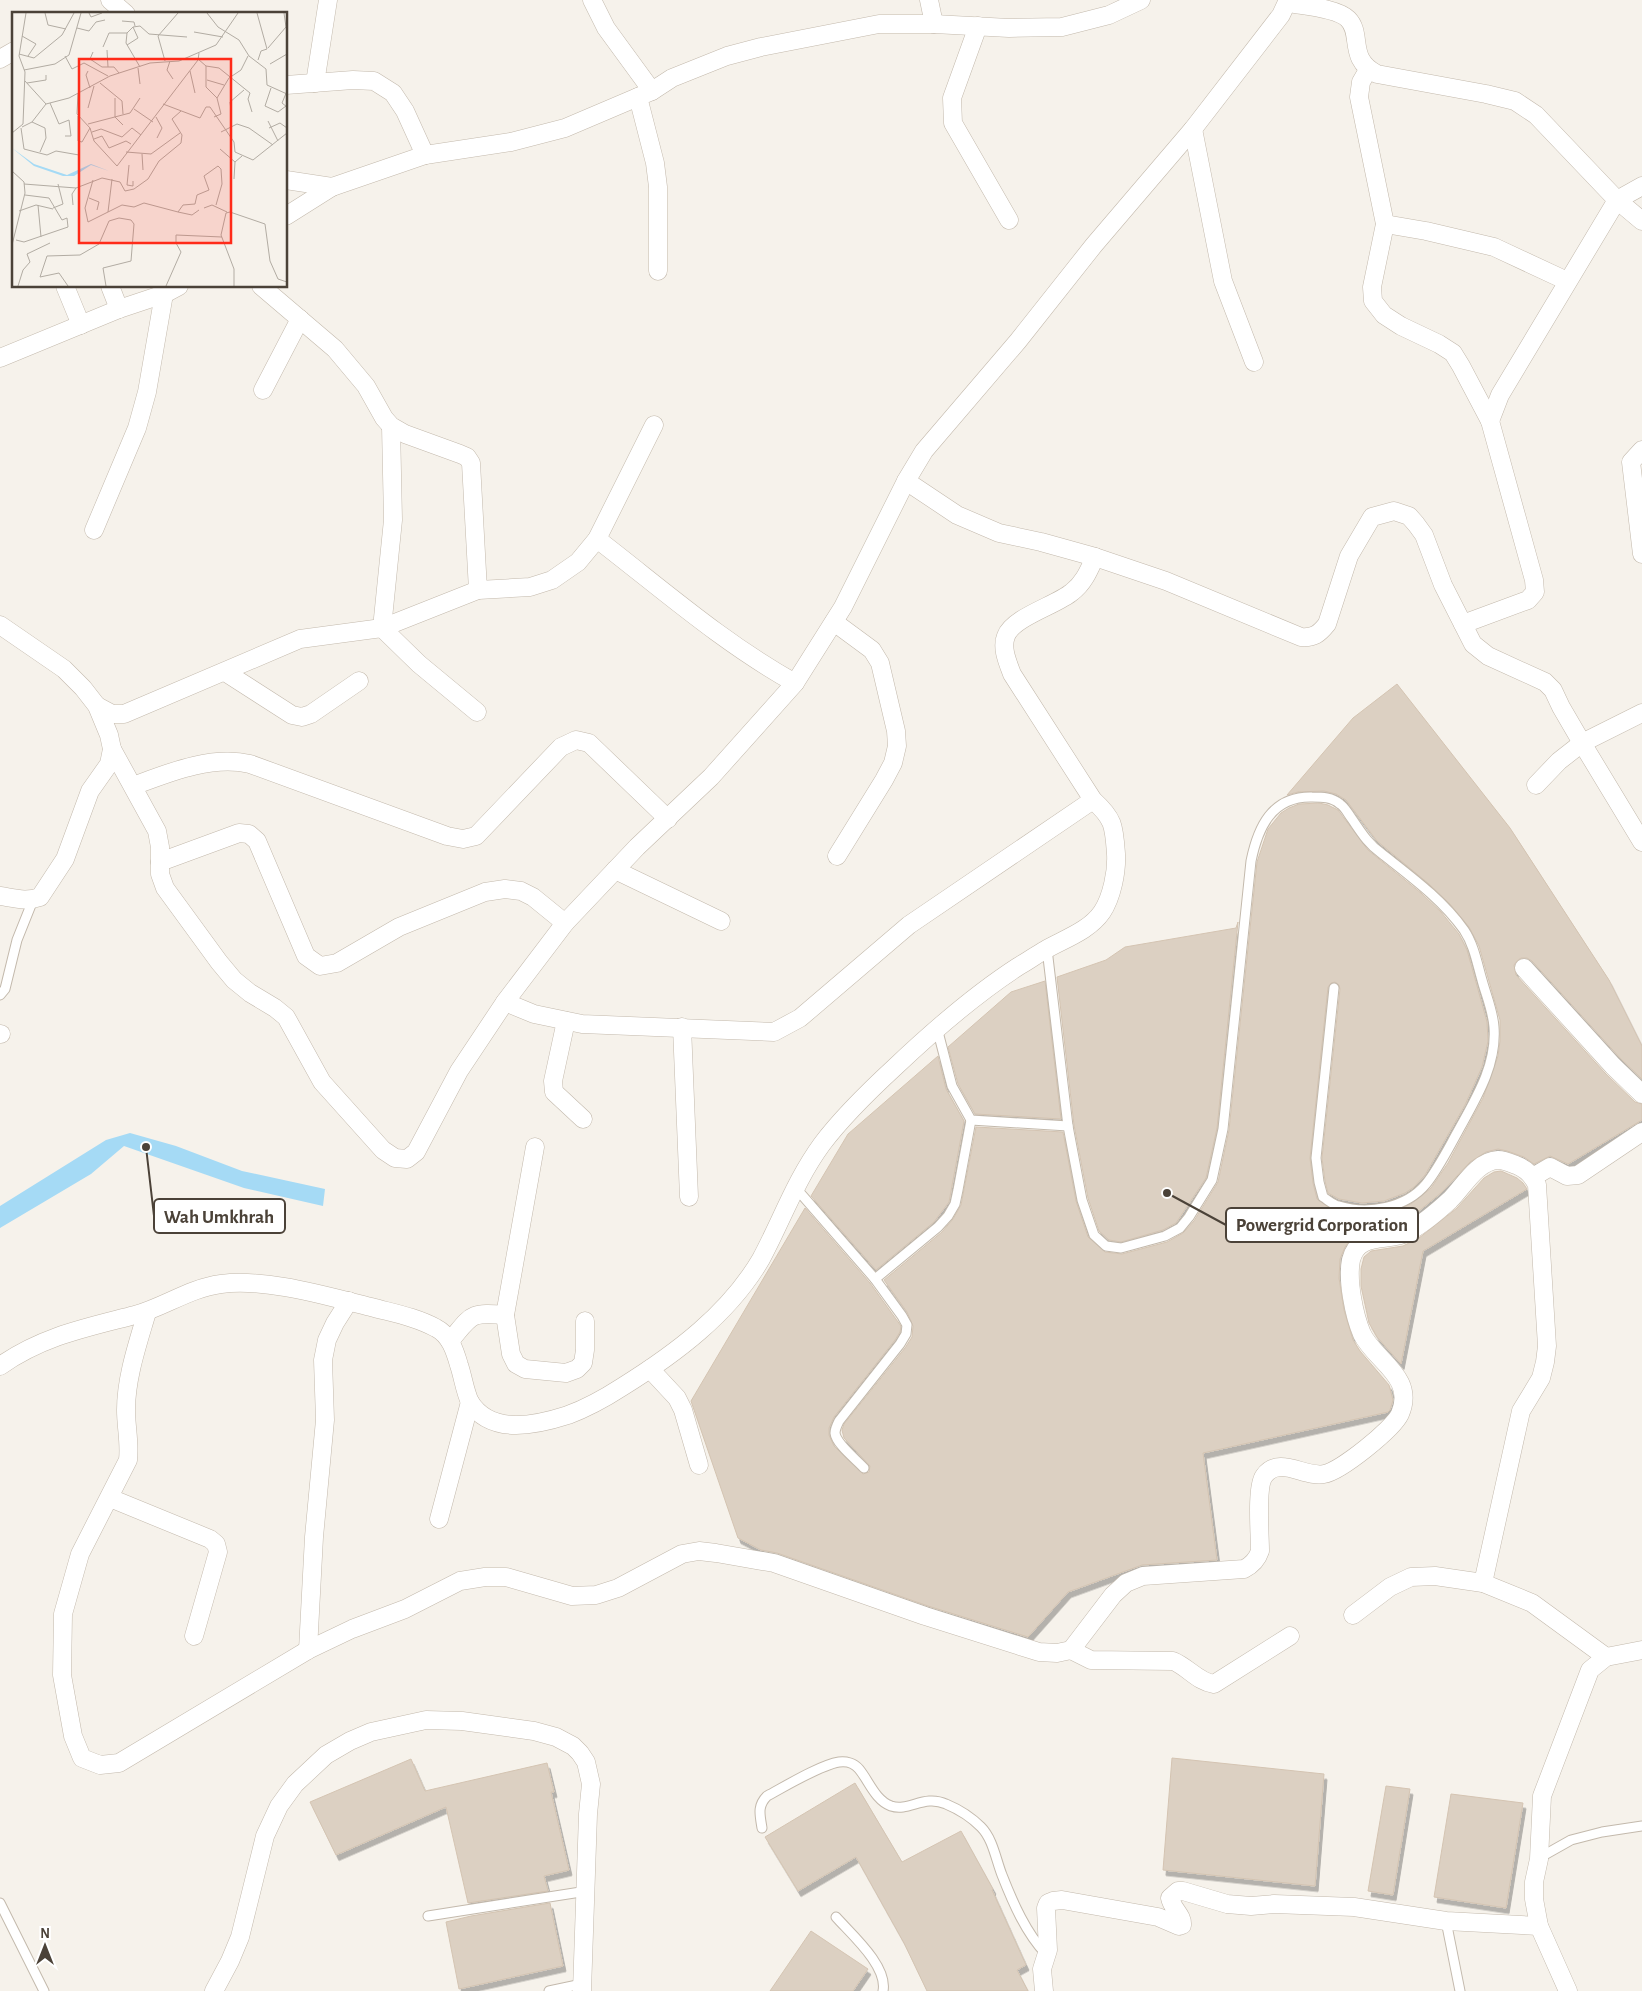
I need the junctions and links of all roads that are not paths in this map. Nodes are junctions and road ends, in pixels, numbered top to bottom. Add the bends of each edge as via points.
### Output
1 (110, 0) edge
2 (328, 0) edge
3 (592, 0) edge
4 (929, 0) edge
5 (1141, 0) edge
6 (1288, 2) edge
7 (124, 12) edge
8 (934, 24) junction
9 (978, 26) junction
10 (12, 52) edge
11 (0, 59) edge
12 (1368, 70) junction
13 (315, 83) junction
14 (288, 85) edge
15 (645, 94) junction
16 (1193, 129) junction
17 (425, 155) junction
18 (288, 180) edge
19 (332, 186) junction
20 (1642, 186) edge
21 (1617, 200) junction
22 (288, 215) edge
23 (1009, 220) dead end
24 (1642, 221) edge
25 (1385, 224) junction
26 (658, 271) dead end
27 (1568, 281) junction
28 (66, 288) edge
29 (111, 288) edge
30 (264, 288) edge
31 (172, 290) edge
32 (119, 309) junction
33 (300, 319) junction
34 (81, 324) junction
35 (0, 358) edge
36 (1254, 362) dead end
37 (263, 390) dead end
38 (1490, 421) junction
39 (654, 425) dead end
40 (391, 426) junction
41 (1642, 450) edge
42 (906, 481) junction
43 (94, 530) dead end
44 (597, 539) junction
45 (1642, 554) edge
46 (1095, 557) junction
47 (478, 590) junction
48 (834, 622) junction
49 (1463, 624) junction
50 (0, 625) edge
51 (382, 628) junction
52 (225, 672) junction
53 (359, 681) dead end
54 (795, 683) junction
55 (97, 706) junction
56 (477, 712) dead end
57 (1642, 713) edge
58 (1582, 743) junction
59 (112, 749) junction
60 (1536, 785) dead end
61 (132, 786) junction
62 (1093, 800) junction
63 (668, 819) junction
64 (1642, 842) edge
65 (837, 856) dead end
66 (160, 862) junction
67 (615, 870) junction
68 (0, 896) edge
69 (33, 900) junction
70 (721, 921) dead end
71 (565, 923) junction
72 (1047, 948) junction
73 (1524, 968) dead end
74 (1334, 988) dead end
75 (0, 995) edge
76 (504, 1002) junction
77 (566, 1021) junction
78 (682, 1027) junction
79 (937, 1028) junction
80 (1642, 1094) edge
81 (583, 1119) dead end
82 (971, 1120) junction
83 (1068, 1126) junction
84 (1642, 1132) edge
85 (535, 1146) dead end
86 (1533, 1176) junction
87 (795, 1187) junction
88 (689, 1197) dead end
89 (875, 1279) junction
90 (349, 1301) junction
91 (147, 1312) junction
92 (504, 1315) junction
93 (585, 1322) dead end
94 (450, 1341) junction
95 (0, 1366) edge
96 (650, 1369) junction
97 (470, 1402) junction
98 (699, 1465) dead end
99 (864, 1468) dead end
100 (110, 1498) junction
101 (439, 1519) dead end
102 (1484, 1583) junction
103 (1353, 1615) dead end
104 (194, 1636) dead end
105 (1290, 1636) dead end
106 (308, 1650) junction
107 (1070, 1650) junction
108 (1642, 1650) edge
109 (1606, 1657) junction
110 (1642, 1826) edge
111 (762, 1828) dead end
112 (1539, 1858) junction
113 (587, 1892) junction
114 (0, 1903) edge
115 (428, 1916) dead end
116 (836, 1917) dead end
117 (1446, 1922) junction
118 (1539, 1926) junction
119 (1047, 1954) junction
120 (582, 1988) edge
121 (44, 1991) edge
122 (214, 1991) edge
123 (549, 1991) edge
124 (883, 1991) edge
125 (1044, 1991) edge
126 (1460, 1991) edge
127 (1568, 1991) edge

1 - 7 street
2 - 13 street
3 - 15 street
4 - 8 street
5 - 9 street via 1109,15 1062,27
6 - 12 street via 1336,12 1347,18 1359,58
6 - 16 street
8 - 9 street
8 - 15 street via 879,24 761,47 727,56 672,78
9 - 23 street via 952,98 953,123
10 - 11 street
12 - 21 street via 1516,101 1536,115
12 - 25 street via 1361,82 1360,97
13 - 14 street
13 - 17 street via 374,81 392,93 405,111
15 - 17 street via 565,128 537,136
15 - 26 street via 658,188
16 - 36 street via 1223,281
16 - 42 street via 940,430
17 - 19 street
18 - 19 street
19 - 22 street
20 - 21 street
21 - 24 street
21 - 27 street
25 - 27 street via 1494,247
25 - 38 street via 1372,287 1373,301 1384,315 1453,353
27 - 38 street via 1500,395
28 - 34 street
29 - 32 street
30 - 33 street
31 - 32 street
31 - 43 street via 137,428
32 - 34 street
33 - 37 street
33 - 40 street via 335,349 366,386
34 - 35 street
38 - 49 street via 1536,592 1528,600
39 - 44 street
40 - 47 street via 467,457 471,463
40 - 51 street via 392,520
41 - 45 street via 1631,462
42 - 46 street via 957,515 998,533
42 - 48 street
44 - 47 street via 578,562 552,580 530,587
44 - 54 street via 726,640
46 - 49 street via 1166,580 1301,637 1312,638 1327,624 1349,556 1363,529 1372,517 1394,511 1409,516 1424,535 1443,585
46 - 62 street via 1085,580 1071,593 1016,623 1006,636 1005,652 1012,674
47 - 51 street
48 - 54 street
48 - 65 street via 872,650 880,663 897,746 884,780
49 - 58 street via 1473,644 1488,656 1545,682 1553,690
50 - 55 street via 64,669
51 - 52 street via 300,639
51 - 56 street
52 - 53 street via 292,715 302,717
52 - 55 street via 124,714 112,714
54 - 63 street via 711,777
55 - 59 street
57 - 58 street
58 - 60 street
58 - 64 street
59 - 61 street
59 - 69 street via 109,764 90,791 65,859 40,898
61 - 63 street via 188,767 236,761 463,840 476,836 561,747 576,740 588,743
61 - 66 street via 157,831
62 - 72 street via 1113,823 1116,866 1109,896 1101,913 1080,932
62 - 78 street via 909,925 800,1018 774,1032
63 - 67 street
66 - 71 street via 239,833 249,834 257,842 306,956 320,966 337,963 399,927 485,892 521,891
66 - 76 street via 165,888 219,962 234,980 286,1017 322,1082 383,1150 395,1158 408,1159 416,1152 459,1071
67 - 70 street
67 - 71 street
68 - 69 street
69 - 75 lane via 17,940 5,989
71 - 76 street
72 - 79 street via 993,982
72 - 83 lane
73 - 80 street
74 - 83 lane via 1316,1158 1318,1182 1323,1197 1338,1206 1364,1211 1395,1206 1419,1193 1435,1172 1486,1076 1493,1054 1494,1027 1474,950 1465,931 1423,886 1370,845 1341,804 1329,797 1288,799 1273,810 1255,840 1223,1129 1212,1180 1180,1228 1165,1236 1121,1248 1106,1246 1094,1235 1082,1200
76 - 77 street via 534,1014
77 - 78 street
77 - 81 street via 553,1081 554,1092
78 - 88 street
79 - 82 lane via 952,1086
79 - 87 street via 859,1101 822,1144
82 - 83 lane
82 - 89 lane via 955,1204 948,1216
84 - 86 street via 1578,1175 1567,1176 1550,1167
85 - 92 street
86 - 102 street via 1540,1215 1547,1346 1541,1378 1522,1411
86 - 107 street via 1519,1166 1500,1160 1489,1162 1411,1230 1372,1239 1356,1250 1350,1269 1352,1303 1362,1334 1398,1377 1403,1391 1400,1415 1342,1468 1324,1475 1289,1468 1270,1470 1260,1489 1260,1551 1251,1565 1244,1569 1143,1576 1126,1583
87 - 89 lane
87 - 96 street via 761,1259 738,1292 712,1321
89 - 99 lane via 907,1326 900,1344 836,1429 838,1441
90 - 91 street via 299,1289 222,1284 194,1291
90 - 94 street via 416,1318 441,1330
90 - 106 street via 327,1340 324,1360 325,1420
91 - 95 street via 40,1342
91 - 100 street via 128,1383 128,1460
92 - 93 street via 511,1354 516,1364 525,1369 566,1372 577,1369 583,1363
92 - 94 street via 481,1313 470,1317
94 - 97 street
96 - 97 street via 594,1404 539,1423 499,1424 484,1416
96 - 98 street via 677,1398
97 - 101 street
100 - 104 street via 216,1544 218,1552
100 - 106 street via 80,1554 63,1614 62,1675 73,1736 82,1758 100,1765 119,1763
102 - 103 street via 1435,1576 1411,1577 1390,1587
102 - 109 street via 1532,1602
105 - 107 street via 1214,1684 1203,1681 1173,1660 1090,1660
106 - 107 street via 405,1609 460,1581 506,1577 572,1596 596,1595 618,1588 682,1554 699,1552 774,1563 1040,1652
108 - 109 street
109 - 112 street via 1590,1670 1542,1796
110 - 112 lane via 1571,1840
111 - 119 lane via 760,1808 767,1796 837,1762 852,1763 880,1800 892,1806 903,1807 926,1800 946,1804 983,1828 1028,1931
112 - 118 street via 1534,1882
113 - 115 lane
113 - 120 street
113 - 122 street via 591,1784 586,1762 573,1746 534,1731 462,1721 426,1720 371,1732 326,1755 295,1784 279,1806 265,1836 240,1937
114 - 121 lane
116 - 124 lane via 864,1946 880,1970
117 - 118 street
117 - 119 street via 1354,1907 1227,1904 1184,1891 1170,1898 1182,1918 1179,1926 1158,1918 1062,1900 1048,1903 1046,1908
117 - 126 lane
118 - 127 street
119 - 125 street via 1042,1969
120 - 123 lane

